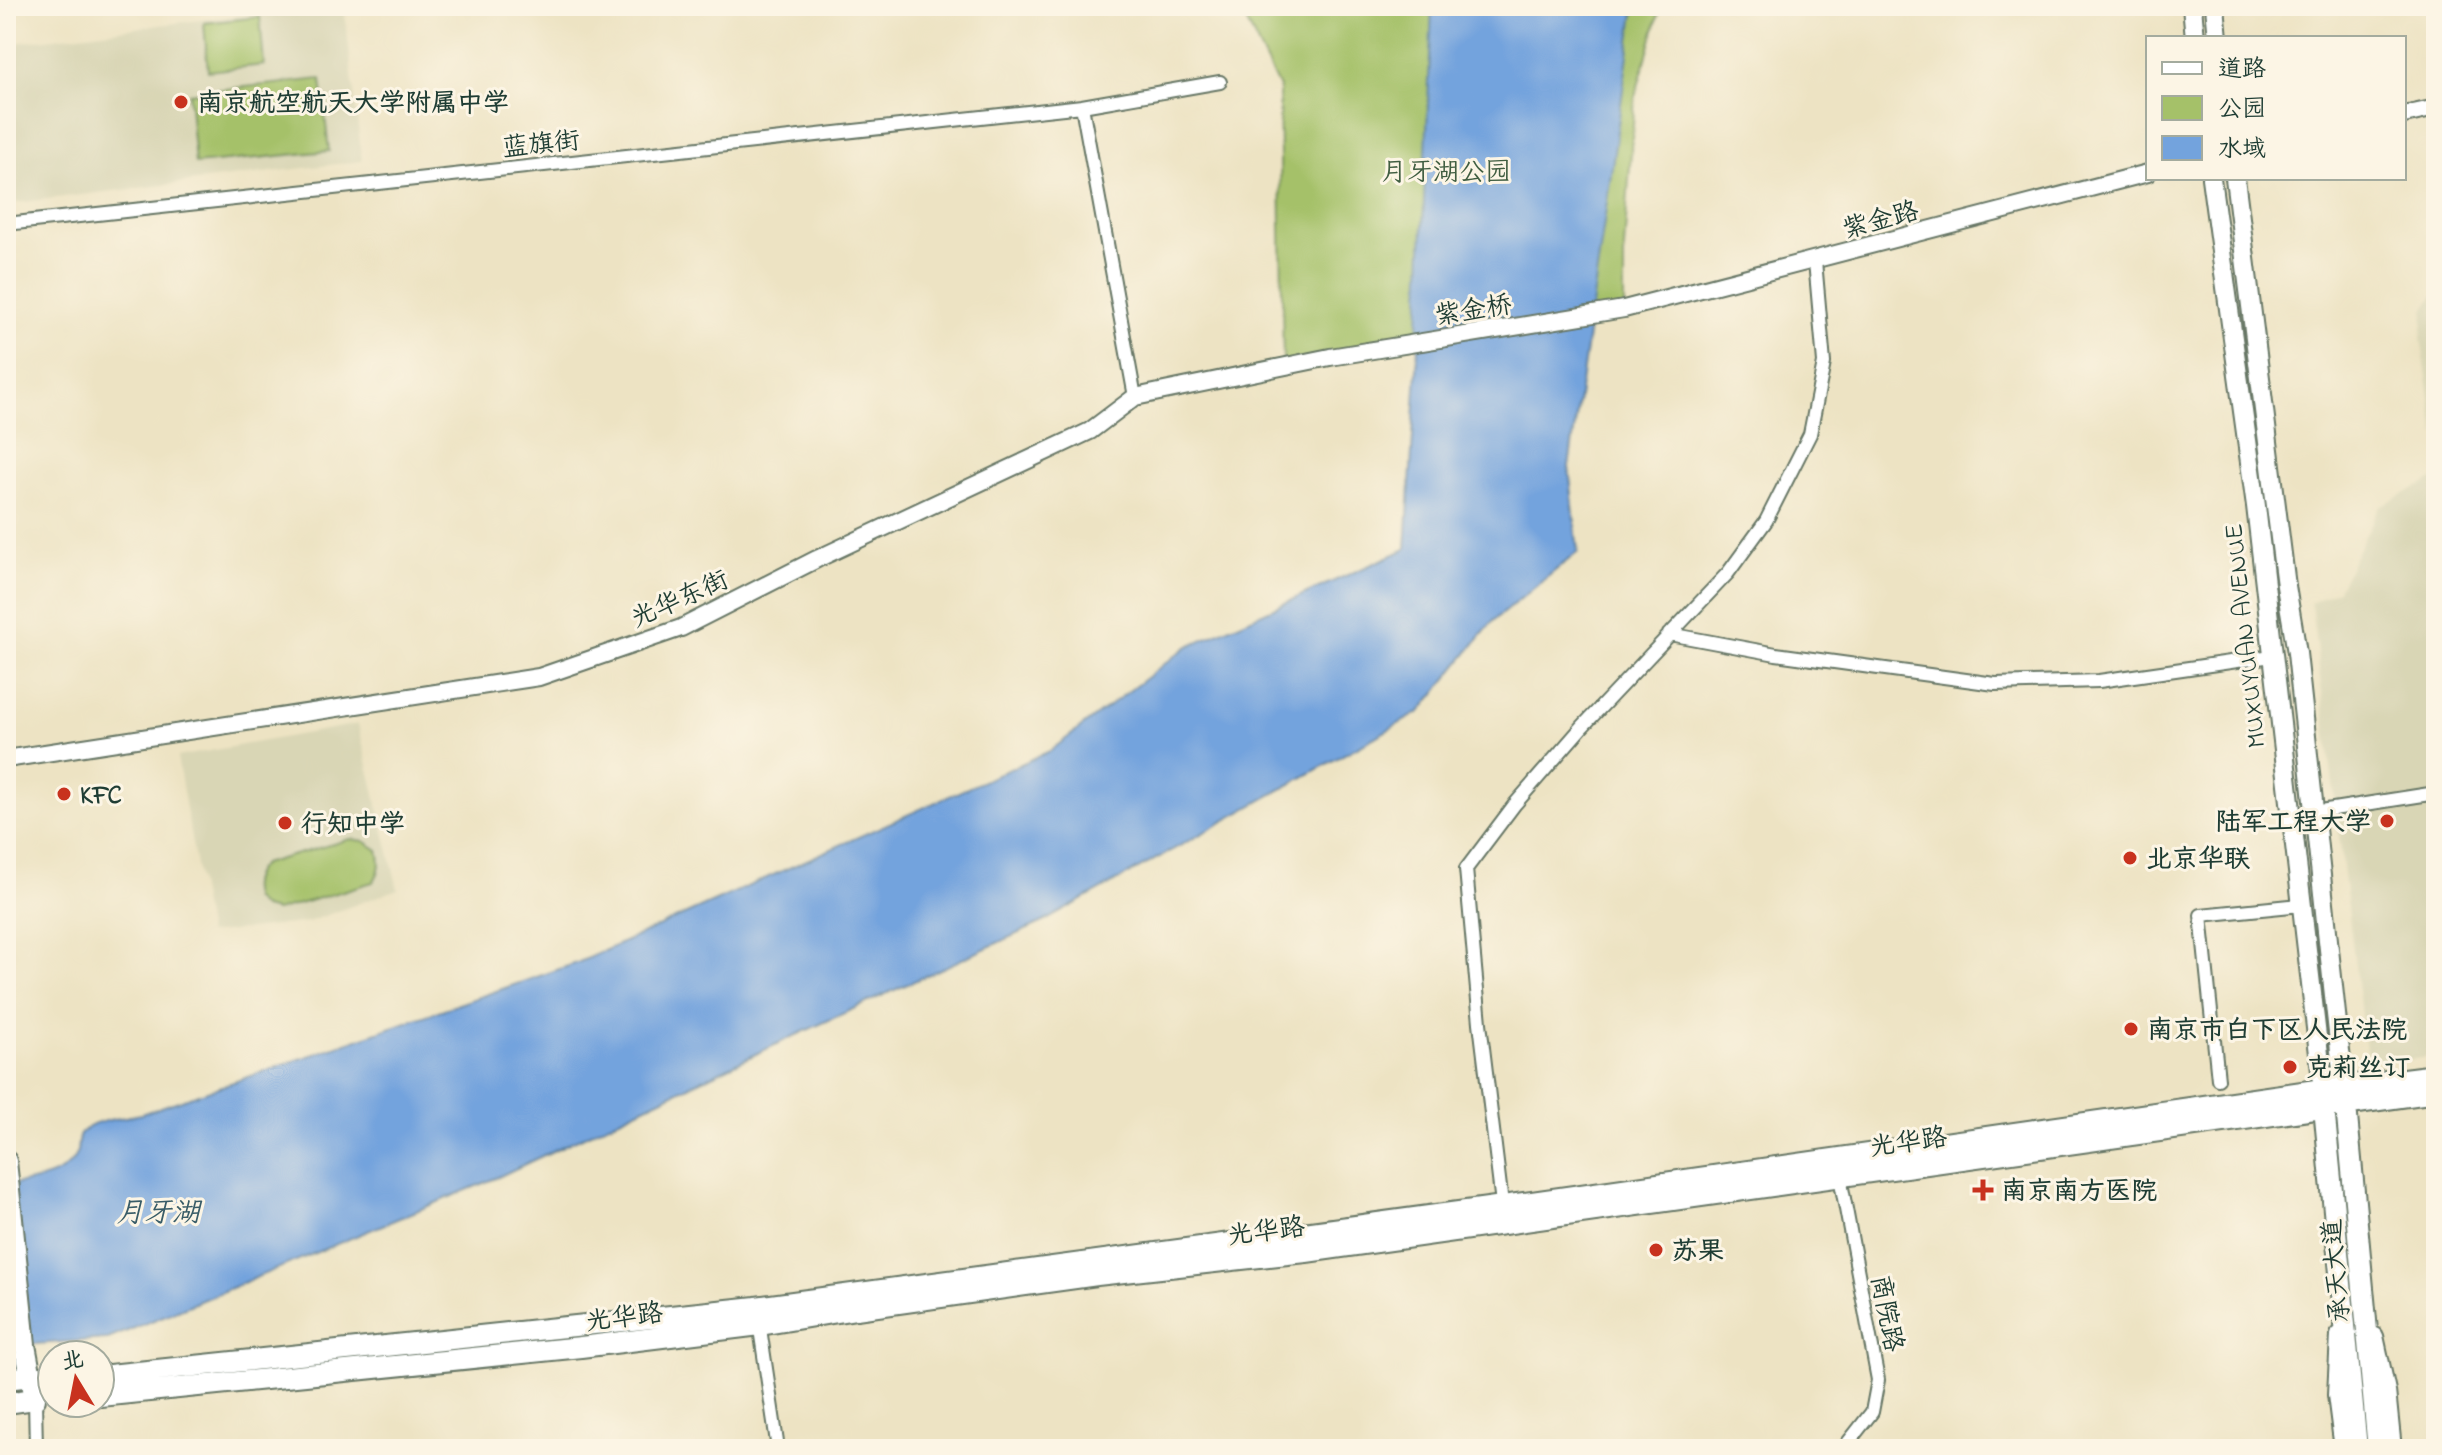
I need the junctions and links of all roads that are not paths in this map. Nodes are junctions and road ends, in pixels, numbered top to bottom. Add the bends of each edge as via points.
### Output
1 (2192, 6) edge
2 (2215, 6) edge
3 (2195, 36) edge
4 (2218, 36) edge
5 (1220, 82) dead end
6 (1082, 106) junction
7 (2436, 108) edge
8 (2406, 115) edge
9 (2146, 174) edge
10 (2211, 180) edge
11 (2235, 180) edge
12 (6, 224) edge
13 (1815, 261) junction
14 (1624, 309) joint
15 (1330, 357) joint
16 (1135, 397) junction
17 (1669, 634) junction
18 (2272, 656) junction
19 (6, 759) edge
20 (2436, 793) edge
21 (2314, 812) junction
22 (2301, 905) junction
23 (2436, 1075) edge
24 (2218, 1079) dead end
25 (2436, 1092) edge
26 (2345, 1096) junction
27 (2324, 1098) junction
28 (6, 1161) edge
29 (1840, 1177) junction
30 (1503, 1214) junction
31 (2362, 1283) junction
32 (2340, 1285) junction
33 (758, 1316) junction
34 (36, 1366) edge
35 (116, 1375) edge
36 (36, 1378) edge
37 (6, 1379) edge
38 (116, 1394) edge
39 (36, 1400) edge
40 (2362, 1401) junction
41 (6, 1403) edge
42 (40, 1419) edge
43 (36, 1449) edge
44 (778, 1449) edge
45 (1843, 1449) edge
46 (2343, 1449) edge
47 (2357, 1449) edge
48 (2378, 1449) edge
49 (2393, 1449) edge

1 - 3 main road
2 - 4 main road
5 - 6 street, 蓝旗街
6 - 12 street, 蓝旗街
6 - 16 street
7 - 8 street
9 - 13 street, 紫金路
10 - 18 main road, MUXUYUAN AVENUE
11 - 21 main road, MUXUYUAN AVENUE
13 - 14 street, 紫金路
13 - 17 street via 1824,363 1810,434 1766,521 1728,573
14 - 15 street, 紫金桥
15 - 16 street, 光华东街
16 - 19 street, 光华东街 via 1090,431 681,628 539,677
17 - 18 street via 1995,684 2099,681
17 - 30 street via 1515,804 1466,869
18 - 22 main road, MUXUYUAN AVENUE
20 - 21 street
21 - 26 main road, MUXUYUAN AVENUE
22 - 24 street via 2201,915
22 - 27 main road, MUXUYUAN AVENUE
23 - 26 main road, 光华路
25 - 26 main road, 光华路
26 - 27 main road, 光华路
26 - 31 main road, 承天大道
27 - 29 main road, 光华路
27 - 30 main road, 光华路
27 - 32 main road, 承天大道
28 - 34 main road via 25,1345
29 - 30 main road, 光华路
29 - 45 street, 商院路 via 1878,1380 1872,1412
30 - 33 main road, 光华路
31 - 40 main road, 承天大道
31 - 49 street via 2387,1391
32 - 40 main road, 承天大道
32 - 46 street via 2336,1395
33 - 35 main road, 光华路
33 - 38 main road, 光华路 via 581,1347
33 - 44 street
36 - 37 main road
39 - 41 main road
40 - 47 main road, 承天大道
40 - 48 main road, 承天大道
42 - 43 street

